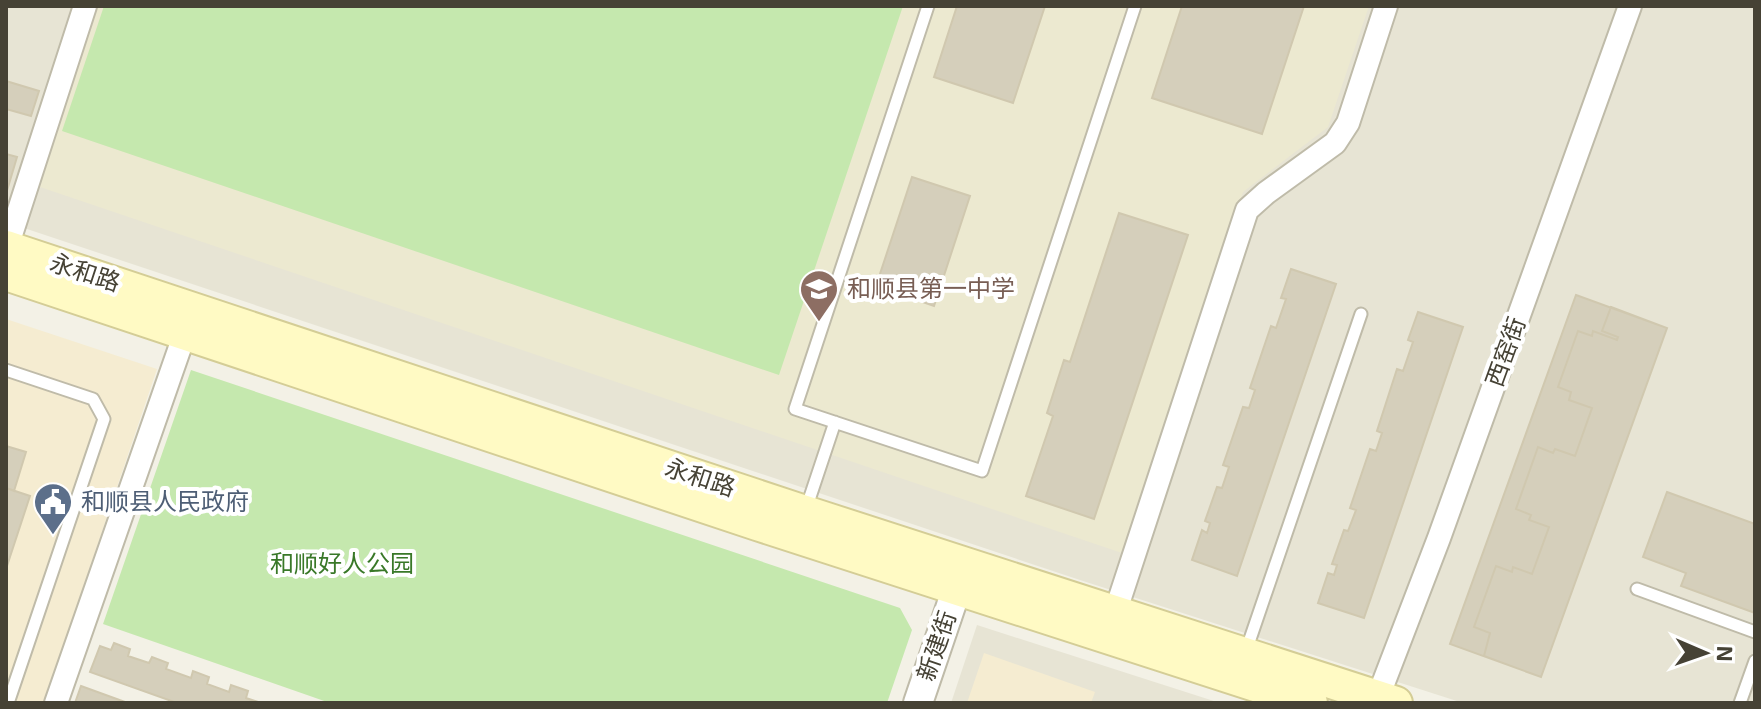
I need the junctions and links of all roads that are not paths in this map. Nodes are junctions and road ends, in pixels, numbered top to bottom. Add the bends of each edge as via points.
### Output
1 (85, 6) edge
2 (928, 6) edge
3 (1135, 6) edge
4 (1386, 6) edge
5 (1630, 6) edge
6 (6, 247) edge
7 (6, 274) edge
8 (1361, 314) dead end
9 (185, 333) junction
10 (6, 370) edge
11 (835, 422) junction
12 (805, 512) junction
13 (957, 588) junction
14 (1637, 589) dead end
15 (1115, 613) junction
16 (1755, 632) edge
17 (1245, 655) junction
18 (1755, 661) edge
19 (1387, 700) edge
20 (1302, 702) edge
21 (8, 703) edge
22 (56, 703) edge
23 (918, 703) edge
24 (1740, 703) edge

1 - 6 street
2 - 11 lane via 795,409
3 - 11 lane via 982,471
4 - 15 street via 1348,123 1335,143 1247,210
5 - 19 street, 西窑街 via 1449,508
6 - 12 main road, 永和路
7 - 9 main road, 永和路
8 - 17 lane
9 - 13 main road, 永和路
9 - 22 street
10 - 21 lane via 93,399 104,419
11 - 12 lane
12 - 15 main road, 永和路
13 - 20 main road, 永和路
13 - 23 street, 新建街
14 - 16 lane
15 - 17 main road, 永和路
17 - 19 main road, 永和路
18 - 24 lane

